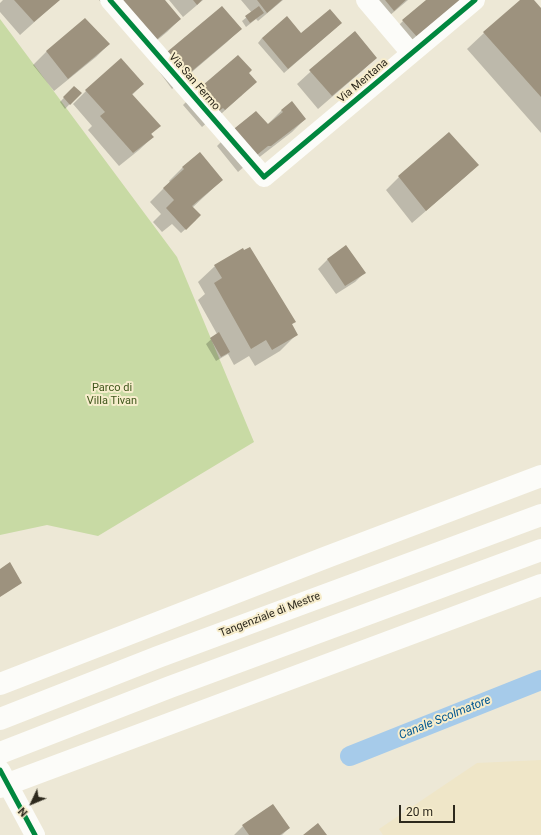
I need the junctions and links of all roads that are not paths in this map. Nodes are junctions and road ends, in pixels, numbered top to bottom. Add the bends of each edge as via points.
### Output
1 (110, 0) edge
2 (366, 0) edge
3 (474, 0) edge
4 (411, 53) junction
5 (264, 177) joint
6 (541, 476) edge
7 (541, 515) edge
8 (541, 550) edge
9 (541, 585) edge
10 (0, 684) edge
11 (6, 716) edge
12 (0, 753) edge
13 (0, 770) edge
14 (0, 787) edge
15 (35, 835) edge

1 - 5 street, Via San Fermo
2 - 4 street
3 - 4 street, Via Mentana
4 - 5 street, Via Mentana
6 - 10 highway
7 - 11 highway, Tangenziale di Mestre via 165,654
8 - 12 highway via 177,684
9 - 14 highway
13 - 15 street

